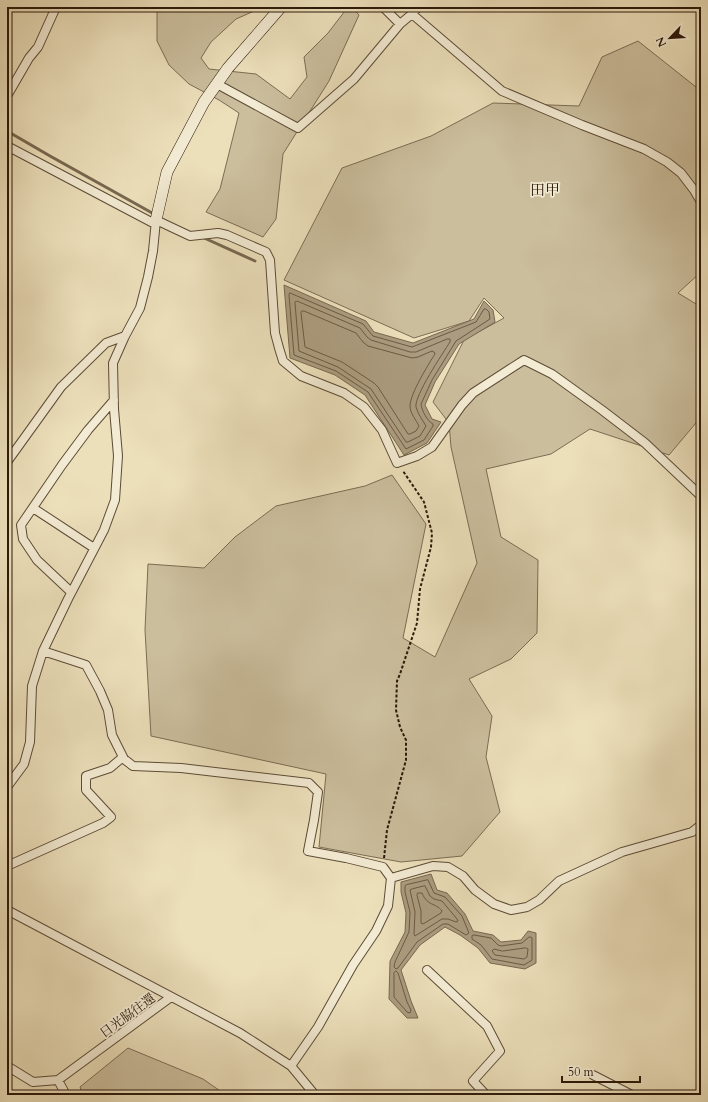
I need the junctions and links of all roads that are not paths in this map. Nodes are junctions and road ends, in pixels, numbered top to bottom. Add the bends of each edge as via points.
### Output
1 (56, 7) edge
2 (281, 7) edge
3 (383, 7) edge
4 (418, 7) edge
5 (412, 14) junction
6 (400, 24) junction
7 (217, 84) junction
8 (7, 96) edge
9 (7, 146) edge
10 (701, 202) edge
11 (155, 222) junction
12 (125, 336) junction
13 (114, 400) junction
14 (7, 462) edge
15 (701, 496) edge
16 (33, 508) junction
17 (94, 548) junction
18 (71, 592) junction
19 (43, 651) junction
20 (123, 757) junction
21 (7, 788) edge
22 (701, 825) edge
23 (7, 866) edge
24 (390, 878) junction
25 (7, 910) edge
26 (427, 970) dead end
27 (171, 997) junction
28 (7, 1066) edge
29 (291, 1066) junction
30 (593, 1075) dead end
31 (58, 1080) junction
32 (66, 1095) edge
33 (315, 1095) edge
34 (486, 1095) edge
35 (632, 1095) edge

1 - 8 street via 38,46
2 - 7 street
3 - 6 street
4 - 5 street
5 - 6 street
5 - 10 street via 502,91 582,126 644,149 681,173
6 - 7 street via 354,79 298,128
7 - 11 street via 204,102 167,172
9 - 11 street
11 - 12 street via 153,251 140,308
11 - 15 street via 190,236 227,235 266,252 270,260 275,333 283,361 302,376 344,393 364,406 382,430 397,463 432,448 473,393 524,360 552,374 645,443
12 - 13 street via 113,363
12 - 14 street via 106,343 61,387
13 - 16 street via 88,430
13 - 17 street via 118,456 115,500
16 - 17 street
16 - 18 street via 21,525 23,539 36,560
17 - 18 street
18 - 19 street
19 - 20 street via 86,665 108,710 112,735
19 - 21 street via 32,686 30,742 24,764
20 - 23 street via 110,768 86,776 86,790 111,817 103,823
20 - 24 street via 132,766 181,768 309,783 318,792 308,851 383,867
22 - 24 street via 692,832 622,852 559,881 539,900 527,907 511,910 494,904 448,867 433,866
24 - 29 street via 388,906 376,931 353,965 318,1027
25 - 27 street
26 - 34 street via 487,1026 500,1051 473,1081
27 - 29 street, 日光脇往還 via 240,1033
27 - 31 street, 日光脇往還
28 - 31 street via 33,1082
29 - 33 street, 日光脇往還
30 - 35 street
31 - 32 street

